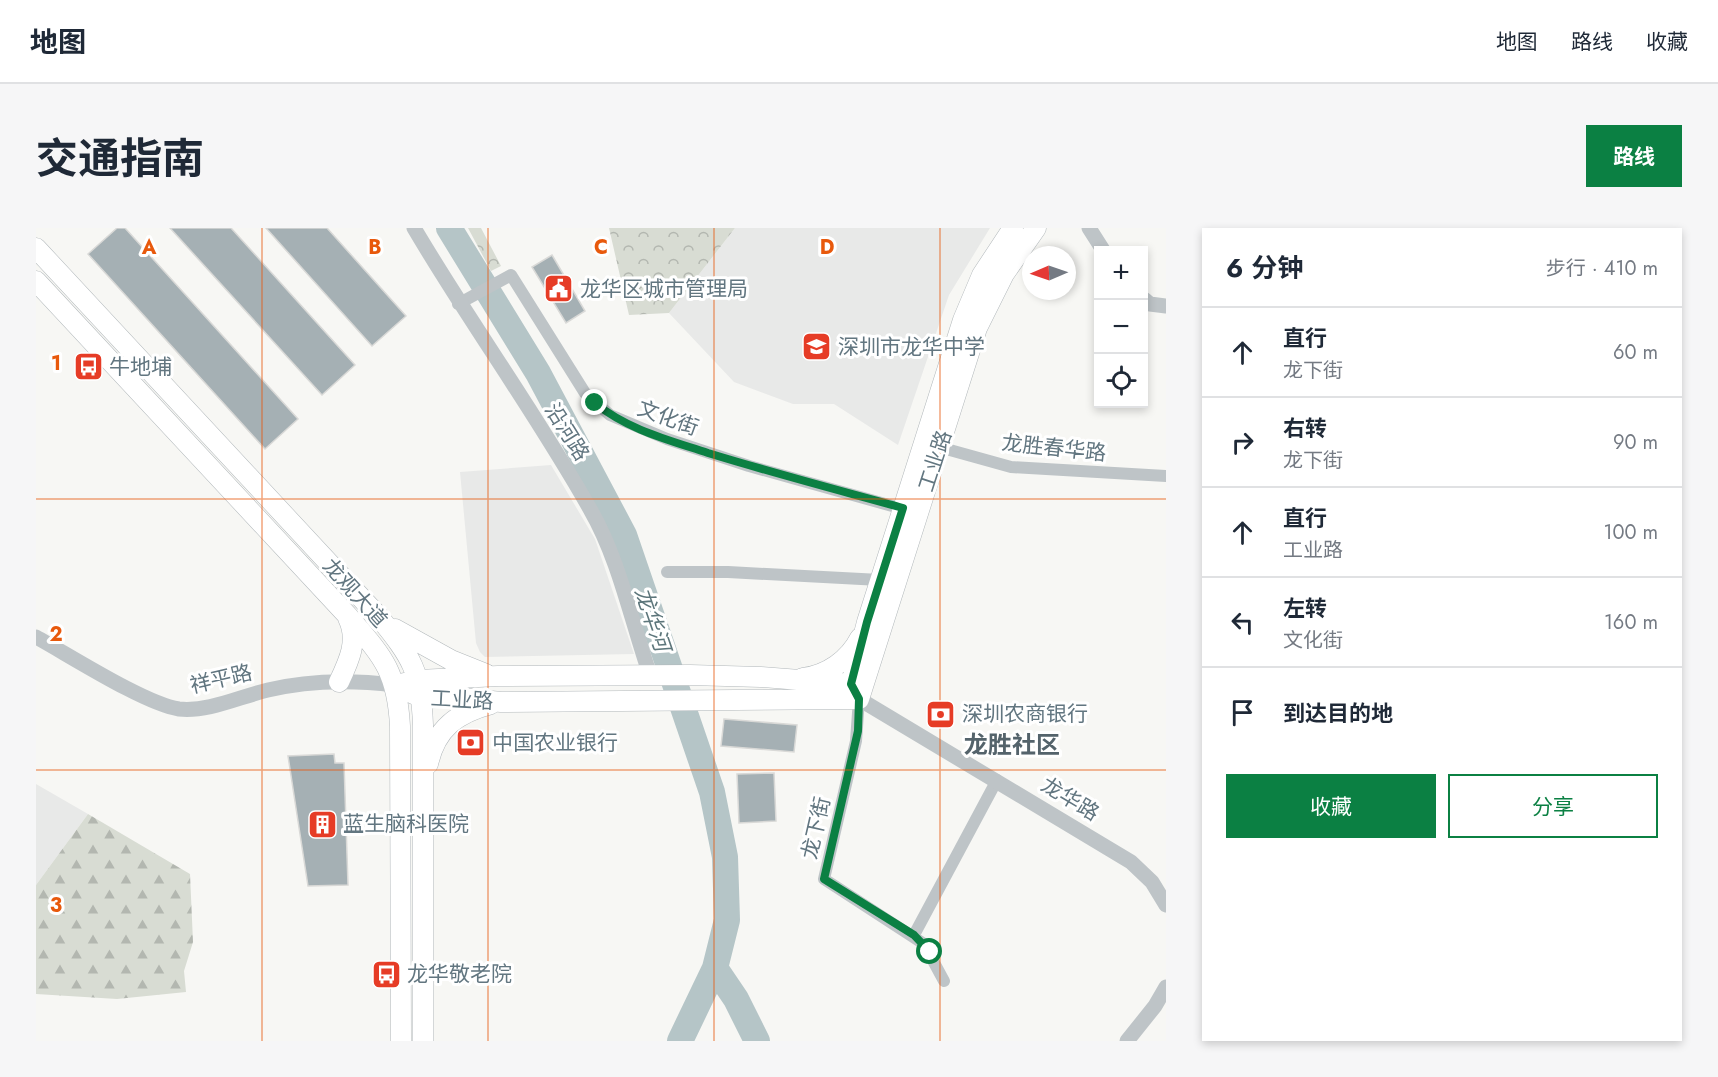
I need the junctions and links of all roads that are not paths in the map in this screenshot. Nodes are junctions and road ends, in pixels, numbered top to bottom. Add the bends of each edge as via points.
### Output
1 (414, 228) edge
2 (1013, 228) edge
3 (1036, 228) edge
4 (1089, 228) edge
5 (1100, 246) edge
6 (36, 248) edge
7 (36, 281) edge
8 (464, 301) junction
9 (1148, 303) edge
10 (1166, 306) edge
11 (939, 447) junction
12 (1166, 476) edge
13 (903, 508) junction
14 (667, 572) dead end
15 (880, 580) junction
16 (347, 615) junction
17 (379, 617) junction
18 (867, 622) junction
19 (36, 637) edge
20 (653, 675) junction
21 (498, 676) junction
22 (790, 679) junction
23 (339, 682) junction
24 (396, 685) junction
25 (420, 689) junction
26 (855, 692) junction
27 (501, 702) junction
28 (997, 780) junction
29 (424, 787) junction
30 (1166, 905) edge
31 (914, 935) junction
32 (944, 981) dead end
33 (1166, 987) edge
34 (401, 1041) edge
35 (423, 1041) edge
36 (1127, 1041) edge

1 - 8 street, 沿河路
2 - 13 main road, 工业路 via 982,275 963,320
3 - 11 main road, 工业路 via 1004,274 977,328
4 - 5 street
6 - 17 main road, 龙观大道
7 - 16 main road, 龙观大道
8 - 13 street, 文化街 via 511,275 585,393 610,416 749,466
8 - 20 street, 沿河路 via 591,509
9 - 10 street
11 - 12 street, 龙胜春华路 via 1011,467
11 - 26 main road, 工业路
13 - 15 main road, 工业路
14 - 15 street
15 - 18 main road, 工业路
16 - 23 main road via 353,645
16 - 24 main road, 龙观大道 via 379,653
17 - 21 main road via 413,641 471,670
17 - 25 main road, 龙观大道 via 405,650
18 - 22 main road via 858,642 841,662 820,673
18 - 26 main road, 工业路
19 - 23 street, 祥平路 via 147,697 177,708 212,706 283,687
20 - 21 main road, 工业路
20 - 22 main road, 工业路
21 - 25 main road, 工业路
22 - 26 main road, 工业路
23 - 24 street, 祥平路
24 - 25 main road, 工业路
24 - 34 main road, 龙观大道 via 400,726
25 - 27 main road, 工业路
25 - 29 main road, 龙观大道
26 - 27 main road, 工业路
26 - 28 street, 龙华路
26 - 31 street, 龙下街 via 856,741 824,879
27 - 29 main road via 465,713 444,728 433,746
28 - 30 street, 龙华路 via 1131,862 1152,882
28 - 31 street
29 - 35 main road, 龙观大道
31 - 32 street, 龙下街 via 930,952
33 - 36 street

